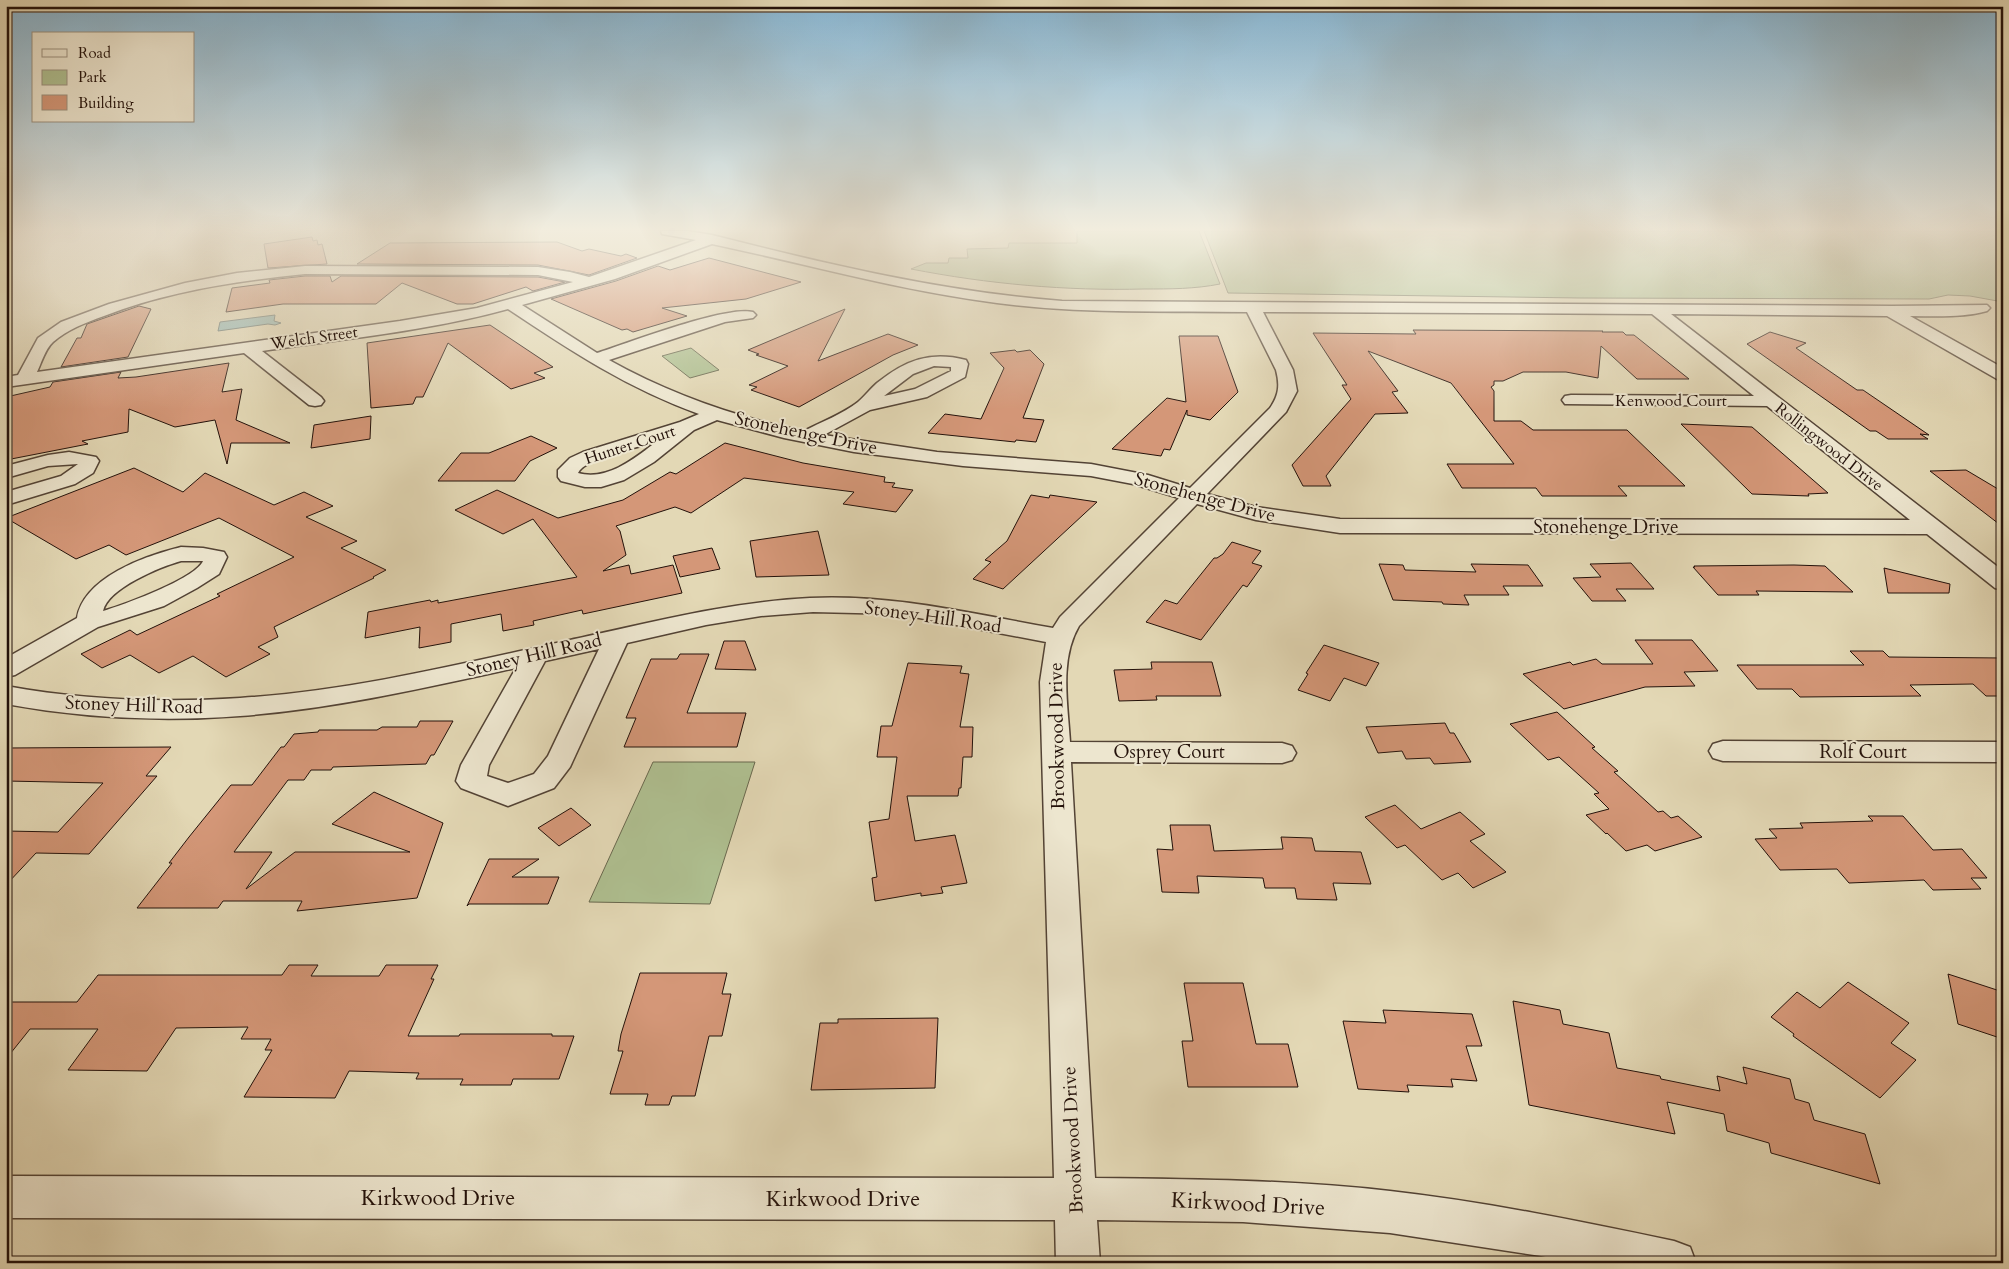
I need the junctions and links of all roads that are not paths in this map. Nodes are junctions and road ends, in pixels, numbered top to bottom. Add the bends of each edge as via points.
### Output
1 (178, 290) edge
2 (560, 290) edge
3 (941, 290) edge
4 (512, 304) junction
5 (1253, 308) junction
6 (1982, 308) dead end
7 (1656, 310) junction
8 (1892, 311) junction
9 (748, 315) dead end
10 (248, 348) junction
11 (594, 359) junction
12 (2003, 376) edge
13 (25, 379) junction
14 (6, 382) edge
15 (1571, 400) dead end
16 (316, 401) dead end
17 (1770, 401) junction
18 (864, 406) dead end
19 (717, 413) junction
20 (687, 426) junction
21 (807, 437) junction
22 (6, 472) edge
23 (1192, 496) junction
24 (6, 499) edge
25 (1932, 527) junction
26 (2003, 583) edge
27 (89, 622) junction
28 (617, 637) junction
29 (1060, 637) junction
30 (536, 655) junction
31 (6, 669) edge
32 (6, 695) edge
33 (1723, 751) dead end
34 (1056, 752) junction
35 (2003, 752) edge
36 (1282, 753) dead end
37 (6, 1198) edge
38 (1075, 1199) junction
39 (1078, 1263) edge
40 (1674, 1263) edge

1 - 13 street via 129,302 67,326 44,341
2 - 4 street, Welch Street
3 - 5 street via 994,299 1106,308
4 - 10 street, Welch Street via 440,320
4 - 11 street, Stonehenge Drive
5 - 7 street
5 - 23 street, Brookwood Drive via 1286,374 1289,386 1286,399
6 - 8 street
7 - 8 street
7 - 17 street, Rollingwood Drive
8 - 12 street
9 - 11 street via 723,318
10 - 13 street, Welch Street
10 - 16 street
11 - 19 street, Stonehenge Drive via 649,388
13 - 14 street, Welch Street
15 - 17 street, Kenwood Court
17 - 25 street, Rollingwood Drive
18 - 21 street
19 - 20 street, Hunter Court
19 - 21 street, Stonehenge Drive
20 - 20 street, Hunter Court via 643,461 618,475 594,482 568,477 572,466 590,456
21 - 23 street, Stonehenge Drive via 923,456 1101,471 1145,480
22 - 24 street via 51,460 89,460 86,469 68,480
23 - 25 street, Stonehenge Drive via 1276,517 1340,526
23 - 29 street, Brookwood Drive via 1069,622
25 - 26 street, Rollingwood Drive
27 - 27 street via 95,600 113,585 144,568 179,554 198,553 216,557 211,569 156,600
27 - 31 street
28 - 29 street, Stoney Hill Road via 761,609 813,605 898,607
28 - 30 street, Stoney Hill Road
28 - 30 street via 560,760 544,781 508,795 471,781 475,765
29 - 34 street, Brookwood Drive via 1053,682
30 - 32 street, Stoney Hill Road via 406,683 240,706 155,709 78,705
33 - 35 street, Rolf Court
34 - 36 street, Osprey Court
34 - 38 street, Brookwood Drive
37 - 38 street, Kirkwood Drive
38 - 39 street, Brookwood Drive
38 - 40 street, Kirkwood Drive via 1243,1201 1390,1212 1541,1234

